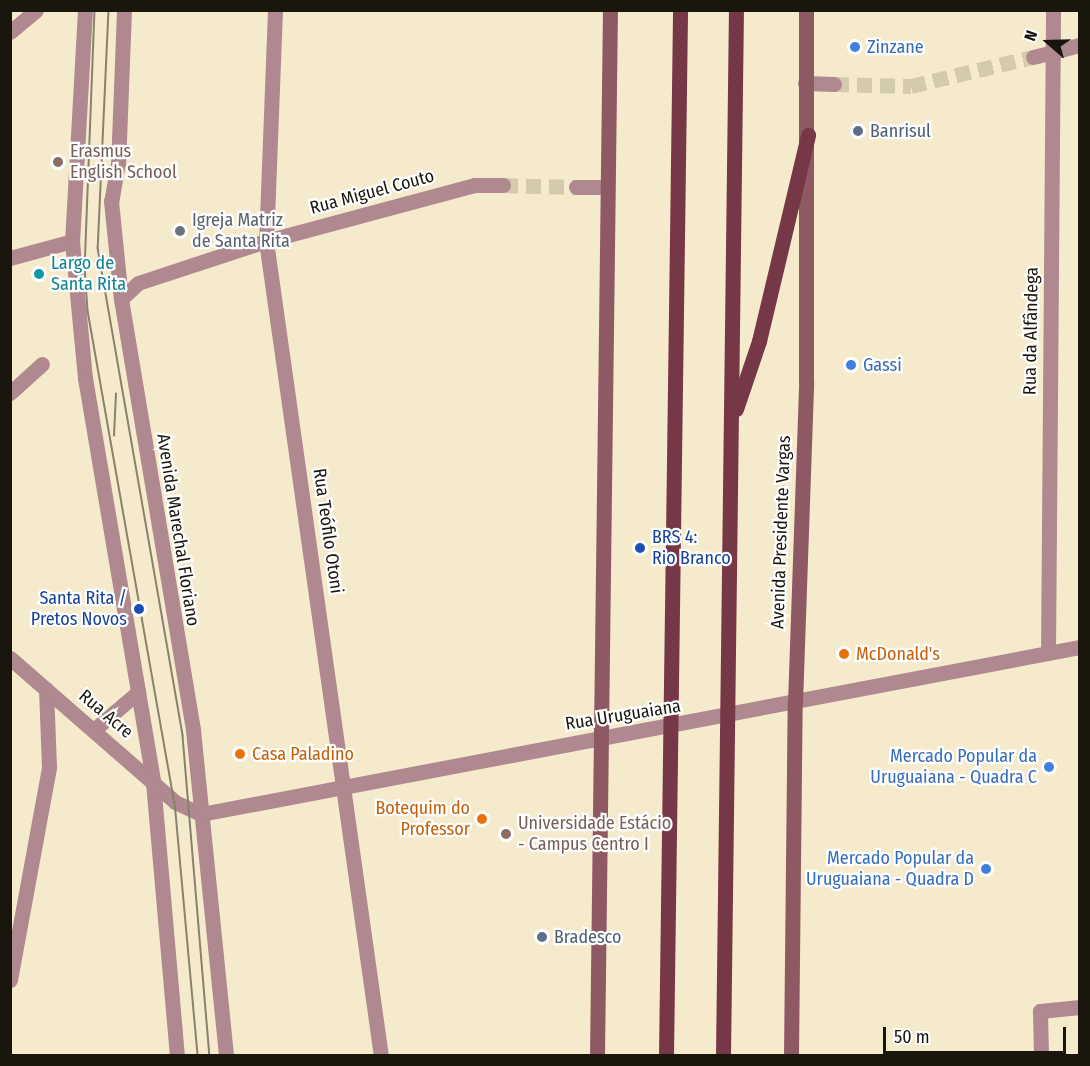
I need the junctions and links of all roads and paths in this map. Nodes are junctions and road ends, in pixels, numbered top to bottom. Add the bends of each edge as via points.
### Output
1 (36, 10) edge
2 (85, 10) edge
3 (124, 10) edge
4 (275, 10) edge
5 (610, 10) edge
6 (680, 10) edge
7 (736, 10) edge
8 (806, 10) edge
9 (1053, 10) edge
10 (10, 32) edge
11 (1080, 45) edge
12 (1053, 52) junction
13 (1033, 57) tunnel mouth
14 (805, 83) junction
15 (834, 84) tunnel mouth
16 (808, 135) junction
17 (503, 185) tunnel mouth
18 (576, 187) tunnel mouth
19 (606, 187) junction
20 (72, 241) junction
21 (266, 241) junction
22 (10, 258) edge
23 (121, 299) junction
24 (42, 364) dead end
25 (10, 393) edge
26 (733, 420) junction
27 (1080, 647) edge
28 (1048, 653) junction
29 (10, 658) edge
30 (46, 690) junction
31 (138, 692) junction
32 (795, 703) junction
33 (729, 717) junction
34 (668, 728) junction
35 (95, 729) junction
36 (601, 738) junction
37 (153, 782) junction
38 (345, 786) junction
39 (201, 814) junction
40 (10, 980) edge
41 (1080, 1007) edge
42 (177, 1056) edge
43 (226, 1056) edge
44 (381, 1056) edge
45 (597, 1056) edge
46 (666, 1056) edge
47 (723, 1056) edge
48 (791, 1056) edge
49 (1041, 1056) edge

1 - 10 street
2 - 20 street
3 - 23 street, Avenida Marechal Floriano via 118,163 111,201
4 - 21 street, Rua Teófilo Otoni
5 - 19 main road
6 - 34 main road
7 - 26 main road
8 - 14 main road, Avenida Presidente Vargas
9 - 12 street, Rua da Alfândega
11 - 12 street
12 - 13 street
12 - 28 street, Rua da Alfândega
14 - 15 street
14 - 16 main road, Avenida Presidente Vargas
16 - 26 main road via 759,341
16 - 32 main road, Avenida Presidente Vargas via 806,382
17 - 21 street, Rua Miguel Couto via 475,185
18 - 19 street
19 - 36 main road
20 - 22 street
20 - 31 street via 85,378
21 - 23 street, Rua Miguel Couto via 138,283
21 - 38 street, Rua Teófilo Otoni
23 - 39 street, Avenida Marechal Floriano via 193,730
24 - 25 street
26 - 33 main road
27 - 28 street, Rua Uruguaiana
28 - 32 street, Rua Uruguaiana
29 - 30 street, Rua Acre
30 - 35 street, Rua Acre
30 - 40 street via 49,767
31 - 35 street
31 - 37 street
32 - 33 street, Rua Uruguaiana
32 - 48 main road, Avenida Presidente Vargas
33 - 34 street, Rua Uruguaiana
33 - 47 main road
34 - 36 street, Rua Uruguaiana
34 - 46 main road
35 - 37 street, Rua Acre
36 - 38 street, Rua Uruguaiana
36 - 45 main road
37 - 39 street, Rua Acre via 175,802
37 - 42 street
38 - 39 street, Rua Uruguaiana
38 - 44 street, Rua Teófilo Otoni
39 - 43 street, Avenida Marechal Floriano
41 - 49 street via 1040,1011

